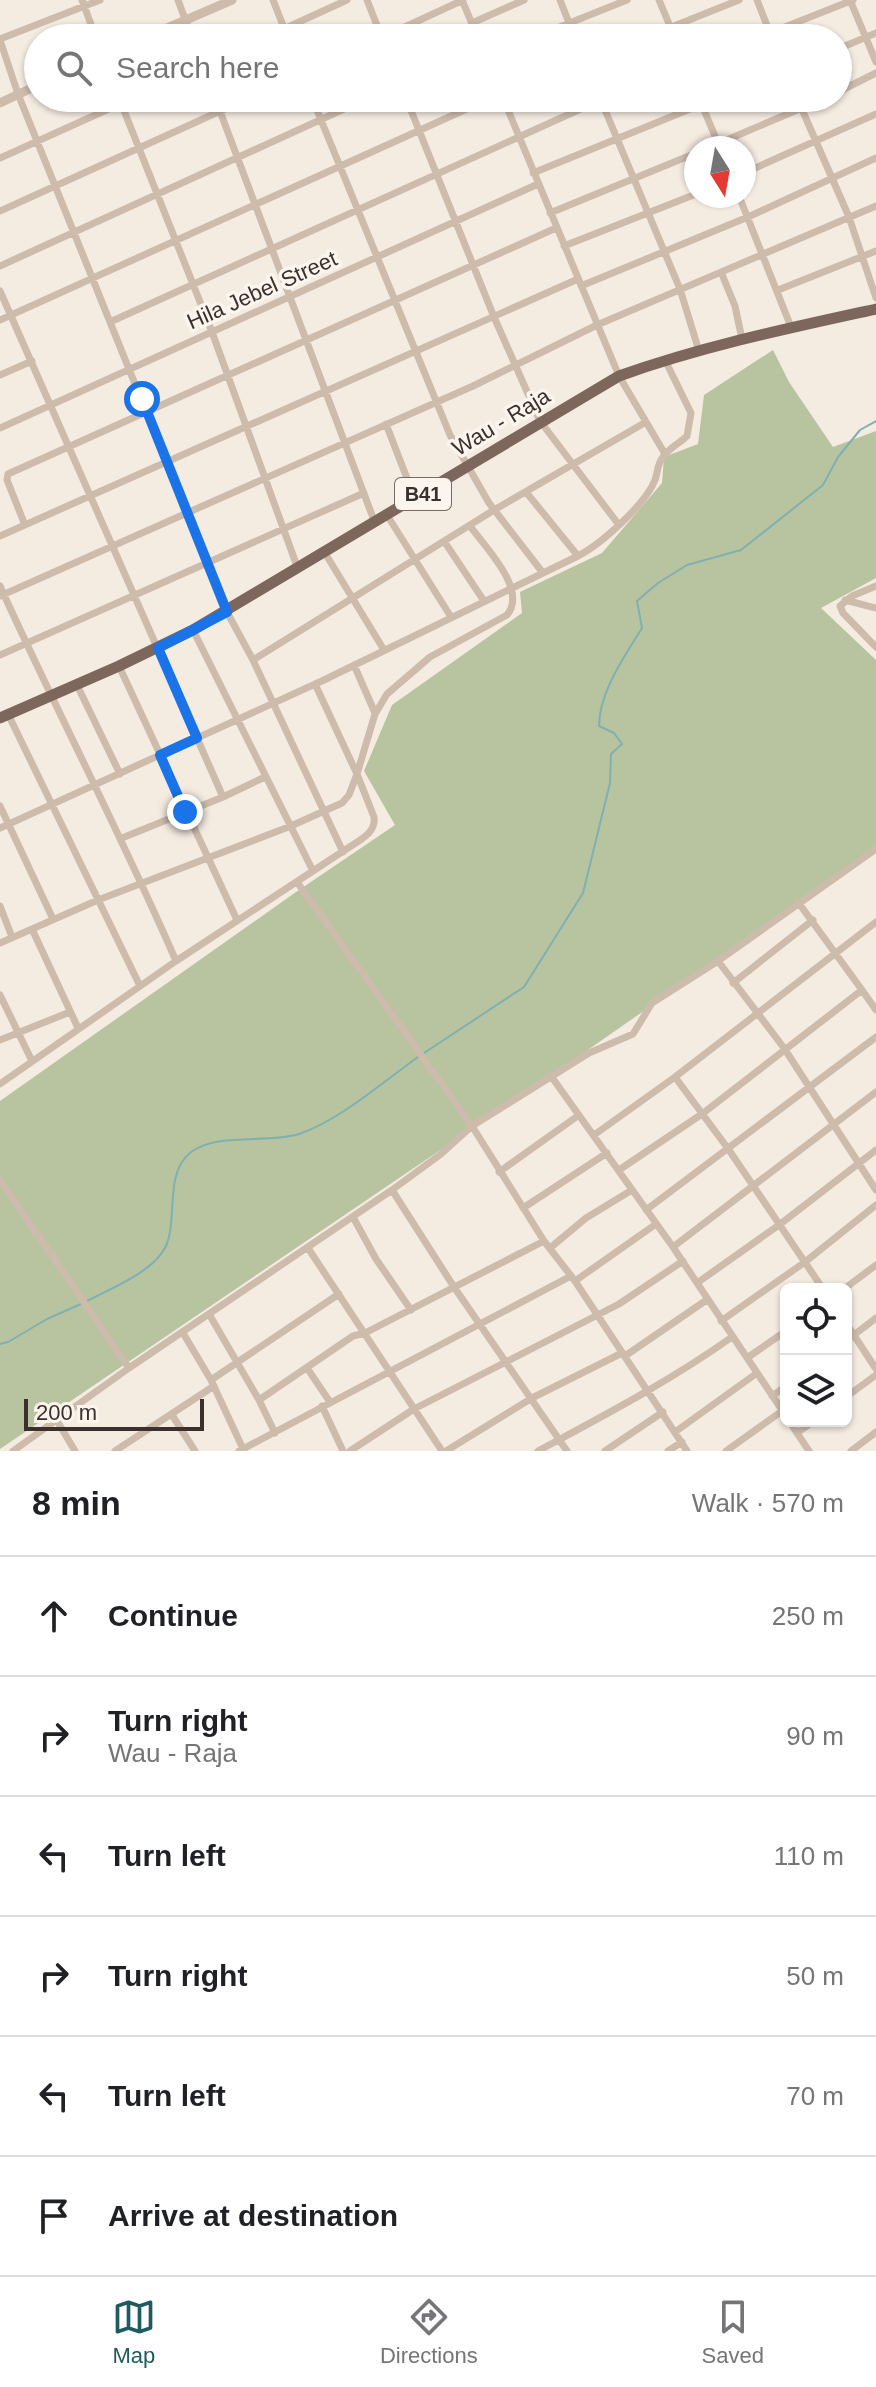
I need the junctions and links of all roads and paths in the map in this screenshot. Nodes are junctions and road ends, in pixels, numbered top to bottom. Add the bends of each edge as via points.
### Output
1 (100, 0) edge
2 (178, 0) edge
3 (232, 0) edge
4 (273, 0) edge
5 (347, 0) edge
6 (367, 0) edge
7 (463, 0) edge
8 (524, 0) edge
9 (560, 0) edge
10 (627, 0) edge
11 (659, 0) edge
12 (739, 0) edge
13 (757, 0) edge
14 (851, 0) edge
15 (83, 3) edge
16 (186, 20) junction
17 (472, 23) joint
18 (569, 23) joint
19 (36, 24) edge
20 (91, 24) edge
21 (177, 24) edge
22 (187, 24) edge
23 (282, 24) edge
24 (295, 24) edge
25 (376, 24) edge
26 (412, 24) edge
27 (670, 24) edge
28 (679, 24) edge
29 (767, 24) edge
30 (796, 24) edge
31 (24, 29) edge
32 (876, 33) edge
33 (866, 37) junction
34 (0, 40) edge
35 (852, 43) edge
36 (876, 62) edge
37 (876, 73) edge
38 (852, 85) edge
39 (24, 91) edge
40 (18, 94) junction
41 (0, 103) edge
42 (24, 108) edge
43 (26, 112) edge
44 (98, 112) edge
45 (124, 112) edge
46 (218, 112) edge
47 (220, 112) edge
48 (318, 112) edge
49 (337, 112) edge
50 (412, 112) edge
51 (458, 112) edge
52 (508, 112) edge
53 (573, 112) edge
54 (607, 112) edge
55 (677, 112) edge
56 (705, 112) edge
57 (797, 112) edge
58 (803, 112) edge
59 (876, 114) edge
60 (321, 119) junction
61 (419, 129) junction
62 (715, 136) edge
63 (742, 136) edge
64 (518, 137) junction
65 (617, 139) junction
66 (38, 142) junction
67 (816, 143) junction
68 (138, 148) junction
69 (0, 158) edge
70 (237, 158) junction
71 (684, 158) edge
72 (876, 158) edge
73 (339, 165) junction
74 (756, 168) edge
75 (533, 173) junction
76 (437, 174) junction
77 (634, 179) junction
78 (832, 179) junction
79 (538, 184) junction
80 (55, 185) junction
81 (156, 195) junction
82 (684, 199) edge
83 (255, 204) junction
84 (876, 206) edge
85 (744, 208) edge
86 (358, 210) junction
87 (0, 211) edge
88 (550, 213) junction
89 (648, 213) junction
90 (748, 217) junction
91 (849, 217) junction
92 (456, 221) junction
93 (556, 228) junction
94 (74, 233) junction
95 (174, 240) junction
96 (564, 246) junction
97 (272, 251) junction
98 (876, 251) edge
99 (664, 252) junction
100 (763, 254) junction
101 (862, 256) junction
102 (377, 257) junction
103 (474, 265) junction
104 (0, 266) edge
105 (721, 272) junction
106 (92, 278) junction
107 (579, 282) junction
108 (193, 286) junction
109 (680, 289) junction
110 (778, 290) junction
111 (0, 291) edge
112 (290, 297) junction
113 (876, 298) edge
114 (395, 301) junction
115 (876, 309) edge
116 (12, 315) junction
117 (494, 317) junction
118 (0, 320) edge
119 (110, 322) junction
120 (597, 325) junction
121 (791, 327) junction
122 (212, 332) junction
123 (742, 339) junction
124 (306, 341) junction
125 (699, 351) junction
126 (415, 352) junction
127 (665, 360) junction
128 (32, 361) junction
129 (515, 366) junction
130 (130, 369) junction
131 (0, 375) edge
132 (228, 376) junction
133 (619, 376) junction
134 (325, 392) junction
135 (435, 401) junction
136 (51, 404) junction
137 (148, 413) junction
138 (540, 421) junction
139 (646, 422) junction
140 (386, 424) junction
141 (247, 427) junction
142 (0, 428) edge
143 (344, 443) junction
144 (70, 447) junction
145 (665, 454) junction
146 (168, 463) junction
147 (572, 465) junction
148 (466, 466) junction
149 (266, 479) junction
150 (526, 492) junction
151 (364, 493) junction
152 (92, 496) junction
153 (415, 499) junction
154 (494, 510) junction
155 (188, 514) junction
156 (387, 515) junction
157 (375, 523) junction
158 (25, 525) junction
159 (619, 525) junction
160 (470, 526) junction
161 (284, 529) junction
162 (0, 536) edge
163 (444, 541) junction
164 (114, 546) junction
165 (325, 553) junction
166 (578, 556) junction
167 (414, 559) junction
168 (207, 563) junction
169 (298, 569) junction
170 (543, 573) junction
171 (876, 586) edge
172 (513, 588) junction
173 (1, 592) edge
174 (135, 595) junction
175 (354, 598) junction
176 (845, 600) junction
177 (484, 601) junction
178 (876, 608) edge
179 (227, 612) junction
180 (451, 617) junction
181 (193, 630) junction
182 (26, 644) junction
183 (876, 647) edge
184 (158, 648) junction
185 (384, 650) junction
186 (0, 655) edge
187 (253, 660) junction
188 (354, 665) junction
189 (119, 666) junction
190 (315, 684) junction
191 (77, 685) junction
192 (50, 698) junction
193 (273, 703) junction
194 (375, 713) junction
195 (4, 716) edge
196 (238, 719) junction
197 (197, 738) junction
198 (160, 755) junction
199 (120, 774) junction
200 (357, 774) junction
201 (265, 777) junction
202 (94, 786) junction
203 (223, 797) junction
204 (53, 805) junction
205 (0, 806) edge
206 (325, 811) junction
207 (185, 812) junction
208 (4, 826) edge
209 (291, 826) junction
210 (122, 838) junction
211 (876, 849) edge
212 (343, 852) junction
213 (206, 859) junction
214 (313, 871) junction
215 (142, 882) junction
216 (297, 882) junction
217 (98, 900) junction
218 (798, 902) junction
219 (0, 906) edge
220 (53, 919) junction
221 (237, 920) junction
222 (813, 920) junction
223 (876, 922) edge
224 (32, 929) junction
225 (12, 937) junction
226 (0, 943) edge
227 (836, 952) junction
228 (176, 961) junction
229 (718, 961) junction
230 (733, 983) junction
231 (140, 986) junction
232 (862, 990) junction
233 (1, 998) edge
234 (876, 1010) edge
235 (70, 1012) junction
236 (758, 1015) junction
237 (78, 1028) junction
238 (18, 1033) junction
239 (876, 1037) edge
240 (0, 1040) edge
241 (784, 1048) junction
242 (32, 1061) junction
243 (551, 1076) junction
244 (675, 1077) junction
245 (0, 1084) edge
246 (810, 1087) junction
247 (876, 1092) edge
248 (702, 1114) junction
249 (579, 1115) junction
250 (835, 1124) junction
251 (472, 1126) junction
252 (594, 1135) junction
253 (729, 1150) junction
254 (876, 1150) edge
255 (607, 1153) junction
256 (860, 1163) junction
257 (619, 1170) junction
258 (499, 1172) junction
259 (0, 1180) edge
260 (754, 1187) junction
261 (392, 1190) junction
262 (632, 1190) junction
263 (876, 1190) edge
264 (876, 1205) edge
265 (523, 1208) junction
266 (646, 1210) junction
267 (353, 1217) junction
268 (656, 1224) junction
269 (779, 1225) junction
270 (547, 1244) junction
271 (673, 1247) junction
272 (308, 1248) junction
273 (683, 1261) junction
274 (805, 1262) junction
275 (876, 1265) edge
276 (573, 1279) junction
277 (697, 1283) junction
278 (819, 1283) edge
279 (852, 1283) edge
280 (454, 1287) junction
281 (339, 1294) junction
282 (708, 1299) junction
283 (411, 1310) junction
284 (209, 1314) junction
285 (596, 1317) junction
286 (876, 1318) edge
287 (721, 1321) junction
288 (480, 1325) junction
289 (852, 1332) edge
290 (183, 1333) junction
291 (365, 1333) junction
292 (780, 1335) edge
293 (854, 1335) junction
294 (732, 1337) junction
295 (624, 1354) junction
296 (747, 1358) junction
297 (238, 1362) junction
298 (506, 1362) junction
299 (129, 1368) junction
300 (307, 1368) junction
301 (391, 1372) junction
302 (876, 1372) edge
303 (757, 1373) junction
304 (212, 1383) junction
305 (780, 1390) edge
306 (648, 1392) junction
307 (852, 1392) edge
308 (772, 1396) junction
309 (532, 1398) junction
310 (259, 1400) junction
311 (326, 1404) junction
312 (780, 1407) edge
313 (414, 1409) junction
314 (663, 1412) junction
315 (172, 1415) junction
316 (56, 1419) junction
317 (780, 1420) edge
318 (793, 1427) edge
319 (806, 1427) edge
320 (675, 1432) junction
321 (876, 1432) edge
322 (275, 1433) junction
323 (797, 1433) junction
324 (560, 1439) junction
325 (682, 1442) junction
326 (242, 1450) edge
327 (807, 1450) edge
328 (13, 1451) edge
329 (75, 1451) edge
330 (115, 1451) edge
331 (195, 1451) edge
332 (343, 1451) edge
333 (350, 1451) edge
334 (444, 1451) edge
335 (538, 1451) edge
336 (567, 1451) edge
337 (605, 1451) edge
338 (668, 1451) edge
339 (687, 1451) edge
340 (726, 1451) edge
341 (851, 1451) edge

1 - 15 street
2 - 16 street
3 - 16 street
4 - 23 street
5 - 24 street
6 - 25 street
7 - 17 street
7 - 26 street
8 - 17 street
9 - 18 street
10 - 18 street
11 - 27 street
12 - 28 street
13 - 29 street
14 - 30 street
14 - 33 street
15 - 19 street
15 - 20 street
16 - 21 street
16 - 22 street
31 - 34 street
32 - 33 street
33 - 35 street
33 - 36 street
34 - 40 street
37 - 38 street
39 - 40 street
40 - 41 street
40 - 42 street
43 - 66 street
44 - 66 street
45 - 68 street
46 - 68 street
47 - 70 street
48 - 60 street
49 - 60 street
50 - 61 street
51 - 61 street
52 - 64 street
53 - 64 street
54 - 65 street
55 - 65 street
56 - 62 street
57 - 63 street
58 - 67 street
59 - 67 street
60 - 70 street
60 - 73 street
61 - 73 street
61 - 76 street
64 - 75 street
64 - 76 street
65 - 75 street
65 - 77 street
66 - 69 street
66 - 80 street
67 - 74 street
67 - 78 street
68 - 80 street
68 - 81 street
70 - 81 street
70 - 83 street
71 - 77 street
72 - 78 street
73 - 83 street
73 - 86 street
75 - 79 street
76 - 86 street
76 - 92 street
77 - 88 street
77 - 89 street
78 - 90 street
78 - 91 street
79 - 88 street
79 - 92 street, Hila Jebel Street
80 - 87 street
80 - 94 street
81 - 94 street
81 - 95 street
82 - 89 street
83 - 95 street
83 - 97 street
84 - 91 street
85 - 90 street
86 - 97 street
86 - 102 street
88 - 93 street
89 - 96 street
89 - 99 street
90 - 99 street
90 - 100 street
91 - 100 street
91 - 101 street
92 - 102 street, Hila Jebel Street
92 - 103 street
93 - 96 street
93 - 103 street
94 - 104 street
94 - 106 street
95 - 106 street
95 - 108 street
96 - 107 street
97 - 108 street
97 - 112 street
98 - 101 street
99 - 107 street
99 - 109 street
100 - 105 street
100 - 110 street
101 - 110 street
101 - 113 street
102 - 112 street, Hila Jebel Street
102 - 114 street
103 - 114 street
103 - 117 street
105 - 109 street
105 - 123 street
106 - 116 street
106 - 119 street
107 - 117 street
107 - 120 street
108 - 119 street
108 - 122 street
109 - 120 street
109 - 125 street
110 - 121 street
111 - 116 street
112 - 122 street, Hila Jebel Street
112 - 124 street
114 - 124 street
114 - 126 street
115 - 121 main road, Wau - Raja / B41
116 - 118 street
116 - 128 street
117 - 126 street
117 - 129 street
119 - 130 street
120 - 129 street
120 - 133 street
121 - 123 main road, Wau - Raja / B41
122 - 130 street, Hila Jebel Street
122 - 132 street
123 - 125 main road, Wau - Raja / B41
124 - 132 street
124 - 134 street
125 - 127 main road, Wau - Raja / B41
126 - 134 street
126 - 135 street
127 - 133 main road, Wau - Raja / B41
127 - 145 street via 691,413 687,436
128 - 131 street
128 - 136 street
129 - 135 street
129 - 138 street
130 - 136 street, Hila Jebel Street
130 - 137 street
132 - 137 street
132 - 141 street
133 - 138 main road, Wau - Raja / B41
133 - 139 street
134 - 141 street
134 - 143 street
135 - 140 street
135 - 148 street
136 - 142 street, Hila Jebel Street
136 - 144 street
137 - 144 street
137 - 146 street
138 - 147 street
138 - 148 main road, Wau - Raja / B41
139 - 145 street
139 - 147 street
140 - 143 street
140 - 153 street
141 - 146 street
141 - 149 street
143 - 149 street
143 - 151 street
144 - 152 street
144 - 158 street via 6,477
145 - 159 street via 655,479
146 - 152 street
146 - 155 street
147 - 150 street
147 - 159 street
148 - 153 main road, Wau - Raja / B41
148 - 154 street
149 - 155 street
149 - 161 street
150 - 154 street
150 - 166 street
151 - 157 street
151 - 161 street
152 - 158 street
152 - 164 street
153 - 156 main road, Wau - Raja / B41
154 - 160 street
154 - 170 street
155 - 164 street
155 - 168 street
156 - 157 main road, Wau - Raja / B41
156 - 167 street
157 - 165 main road, Wau - Raja / B41
158 - 162 street
159 - 166 street
160 - 163 street
160 - 172 street
161 - 168 street
161 - 169 street
163 - 167 street
163 - 177 street
164 - 173 street
164 - 174 street
165 - 169 main road, Wau - Raja / B41
165 - 175 street
166 - 170 street
167 - 175 street
167 - 180 street
168 - 174 street
168 - 179 street
169 - 179 main road, Wau - Raja / B41
170 - 172 street
171 - 176 street
172 - 177 street
172 - 194 street via 515,601 507,615 430,657 387,694
173 - 182 street
174 - 182 street
174 - 184 street
175 - 185 street
175 - 187 street
176 - 178 street
176 - 183 street via 840,606 843,613
177 - 180 street
179 - 181 main road, Wau - Raja / B41
179 - 187 street
180 - 185 street
181 - 184 main road, Wau - Raja / B41
181 - 196 street
182 - 186 street
182 - 192 street
184 - 189 main road, Wau - Raja / B41
184 - 197 street
185 - 188 street
187 - 193 street
188 - 190 street
188 - 194 street
189 - 191 main road, Wau - Raja / B41
189 - 198 street
190 - 193 street
190 - 200 street
191 - 192 main road, Wau - Raja / B41
191 - 199 street
192 - 195 main road, Wau - Raja / B41
192 - 202 street
193 - 196 street
193 - 206 street
194 - 200 street
195 - 204 street
196 - 197 street
196 - 201 street
197 - 198 street
197 - 203 street
198 - 199 street
198 - 207 street
199 - 202 street
200 - 206 street via 349,795
200 - 212 street via 375,824
201 - 203 street
201 - 209 street
202 - 204 street
202 - 210 street
203 - 207 street
204 - 208 street
204 - 217 street
205 - 208 street
206 - 209 street
206 - 212 street
207 - 210 street
207 - 213 street
208 - 220 street
209 - 213 street
209 - 214 street
210 - 215 street
211 - 218 street
212 - 214 street
213 - 215 street
213 - 221 street
214 - 216 street
215 - 217 street
215 - 228 street
216 - 221 street
216 - 251 street
217 - 220 street
217 - 231 street
218 - 222 street
218 - 229 street
219 - 225 street
220 - 224 street
221 - 228 street
222 - 227 street
222 - 230 street
223 - 227 street
224 - 225 street
224 - 235 street
225 - 226 street
227 - 232 street
227 - 236 street
228 - 231 street
229 - 230 street
229 - 243 street via 652,1003 633,1034
230 - 236 street
231 - 237 street
232 - 234 street
232 - 241 street
233 - 238 street
235 - 237 street
235 - 238 street
236 - 241 street
236 - 244 street
237 - 242 street
238 - 240 street
238 - 242 street
239 - 246 street
241 - 246 street
241 - 248 street
242 - 245 street
243 - 249 street
243 - 251 street
244 - 248 street
244 - 252 street
246 - 250 street
246 - 253 street
247 - 250 street
248 - 253 street
248 - 257 street
249 - 252 street
249 - 258 street
250 - 256 street
250 - 260 street
251 - 258 street
251 - 261 street
252 - 255 street
253 - 260 street
253 - 266 street
254 - 256 street
255 - 257 street
255 - 265 street
256 - 263 street
256 - 269 street
257 - 262 street
258 - 265 street
259 - 299 street
260 - 269 street
260 - 271 street
261 - 267 street
261 - 280 street
262 - 266 street
262 - 270 street
264 - 274 street
265 - 270 street
266 - 268 street
267 - 272 street
267 - 283 street
268 - 271 street
268 - 276 street
269 - 274 street
269 - 277 street
270 - 276 street
270 - 280 street
271 - 273 street
272 - 281 street
272 - 284 street
273 - 277 street
273 - 285 street
274 - 278 street
274 - 287 street
275 - 279 street
276 - 285 street
276 - 288 street
277 - 282 street
280 - 283 street
280 - 288 street
281 - 291 street
281 - 297 street
282 - 287 street
282 - 295 street
283 - 291 street
284 - 290 street
284 - 297 street
285 - 295 street
285 - 298 street
286 - 293 street
287 - 294 street
288 - 298 street
288 - 301 street
289 - 293 street
290 - 299 street
290 - 304 street
291 - 300 street
291 - 301 street
292 - 296 street
293 - 302 street
294 - 296 street
294 - 306 street
295 - 306 street
295 - 309 street
296 - 303 street
297 - 304 street
297 - 310 street
298 - 309 street
298 - 313 street
299 - 316 street
300 - 310 street
300 - 311 street
301 - 311 street
301 - 313 street
302 - 307 street
303 - 308 street
303 - 320 street
304 - 315 street
304 - 326 street
305 - 308 street
306 - 314 street
306 - 324 street
308 - 312 street
309 - 324 street
309 - 334 street
310 - 322 street
311 - 322 street
311 - 332 street
313 - 333 street
313 - 334 street
314 - 320 street
314 - 337 street
315 - 330 street
315 - 331 street
316 - 328 street
316 - 329 street
317 - 340 street
318 - 323 street
319 - 323 street
320 - 325 street
321 - 341 street
322 - 326 street
323 - 327 street
324 - 335 street
324 - 336 street
325 - 338 street
325 - 339 street

